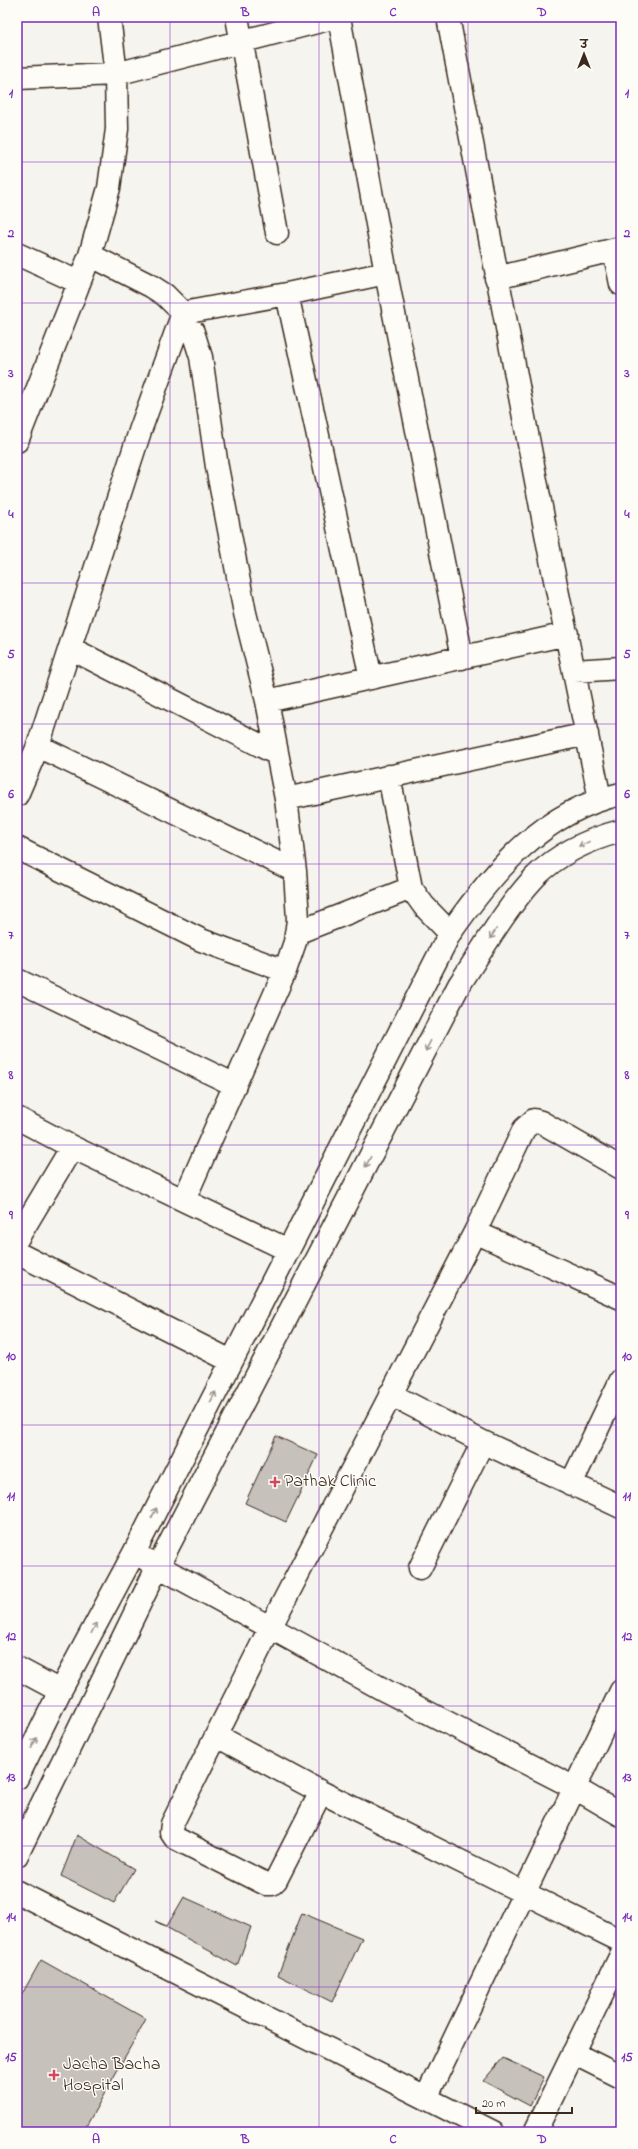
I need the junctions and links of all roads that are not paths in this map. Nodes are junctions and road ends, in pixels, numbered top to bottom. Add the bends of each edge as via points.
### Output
1 (109, 17) edge
2 (237, 17) edge
3 (336, 17) edge
4 (339, 17) edge
5 (448, 17) edge
6 (242, 41) junction
7 (116, 74) junction
8 (17, 78) edge
9 (277, 233) dead end
10 (617, 249) edge
11 (17, 254) edge
12 (90, 255) junction
13 (386, 273) junction
14 (496, 278) junction
15 (78, 282) junction
16 (621, 284) edge
17 (287, 294) junction
18 (183, 313) junction
19 (17, 440) edge
20 (567, 634) junction
21 (70, 648) junction
22 (462, 658) junction
23 (621, 668) edge
24 (574, 671) junction
25 (370, 678) junction
26 (267, 700) junction
27 (587, 734) junction
28 (38, 746) junction
29 (277, 754) junction
30 (389, 776) junction
31 (17, 794) edge
32 (621, 794) edge
33 (286, 799) junction
34 (600, 799) junction
35 (621, 832) edge
36 (17, 848) edge
37 (295, 870) junction
38 (411, 888) junction
39 (450, 932) junction
40 (296, 933) junction
41 (285, 971) junction
42 (17, 980) edge
43 (235, 1085) junction
44 (17, 1118) edge
45 (72, 1147) junction
46 (621, 1168) edge
47 (184, 1200) junction
48 (475, 1232) junction
49 (17, 1239) edge
50 (288, 1250) junction
51 (17, 1253) edge
52 (621, 1298) edge
53 (231, 1361) junction
54 (621, 1380) edge
55 (390, 1394) junction
56 (482, 1442) junction
57 (572, 1484) junction
58 (621, 1507) edge
59 (134, 1553) junction
60 (158, 1566) junction
61 (420, 1568) dead end
62 (270, 1628) junction
63 (17, 1668) edge
64 (60, 1691) junction
65 (619, 1702) edge
66 (217, 1736) junction
67 (17, 1778) edge
68 (575, 1788) junction
69 (321, 1792) junction
70 (621, 1815) edge
71 (17, 1854) edge
72 (17, 1892) edge
73 (525, 1893) junction
74 (621, 1941) edge
75 (621, 1955) edge
76 (573, 2053) junction
77 (621, 2077) edge
78 (426, 2098) junction
79 (493, 2132) edge
80 (535, 2132) edge

1 - 7 street
2 - 6 street
3 - 6 street
4 - 13 street
5 - 14 street
6 - 7 street
6 - 9 street
7 - 8 street
7 - 12 street via 116,129 109,188
10 - 14 street
10 - 16 street
11 - 15 street
12 - 15 street
12 - 18 street via 151,286 165,295
13 - 17 street
13 - 22 street
14 - 20 street
15 - 19 street
17 - 18 street
17 - 25 street
18 - 21 street via 141,428
18 - 26 street via 193,332 201,357 217,467 243,606
20 - 22 street
20 - 24 street
21 - 28 street
21 - 29 street
22 - 25 street
23 - 24 street
24 - 27 street
25 - 26 street
26 - 29 street
27 - 30 street
27 - 34 street
28 - 31 street
28 - 37 street
29 - 33 street
30 - 33 street
30 - 38 street
32 - 34 street
33 - 37 street
34 - 39 street via 559,819 527,841 478,893
35 -> 60 street via 600,837 569,851 536,876 505,915 460,985
36 - 41 street via 201,940
37 - 40 street via 298,920
38 - 39 street via 424,906
38 - 40 street
39 - 50 street
40 - 41 street
41 - 43 street
42 - 43 street
43 - 47 street
44 - 45 street
45 - 47 street
45 - 49 street
46 - 48 street via 534,1120 524,1129
47 - 50 street
48 - 52 street
48 - 55 street
50 - 53 street
51 - 53 street
59 -> 53 street
54 - 57 street
55 - 56 street
55 - 62 street
56 - 57 street
56 - 61 street
57 - 58 street
59 - 60 street
64 -> 59 street
60 - 62 street
60 - 71 street
62 - 66 street
62 - 68 street
63 - 64 street
67 -> 64 street
65 - 68 street
66 - 69 street
66 - 69 street via 172,1824 171,1832 175,1838 266,1884 272,1884
68 - 70 street
68 - 73 street
69 - 73 street
72 - 78 street
73 - 74 street
73 - 78 street
75 - 76 street
76 - 77 street
76 - 80 street
78 - 79 street

